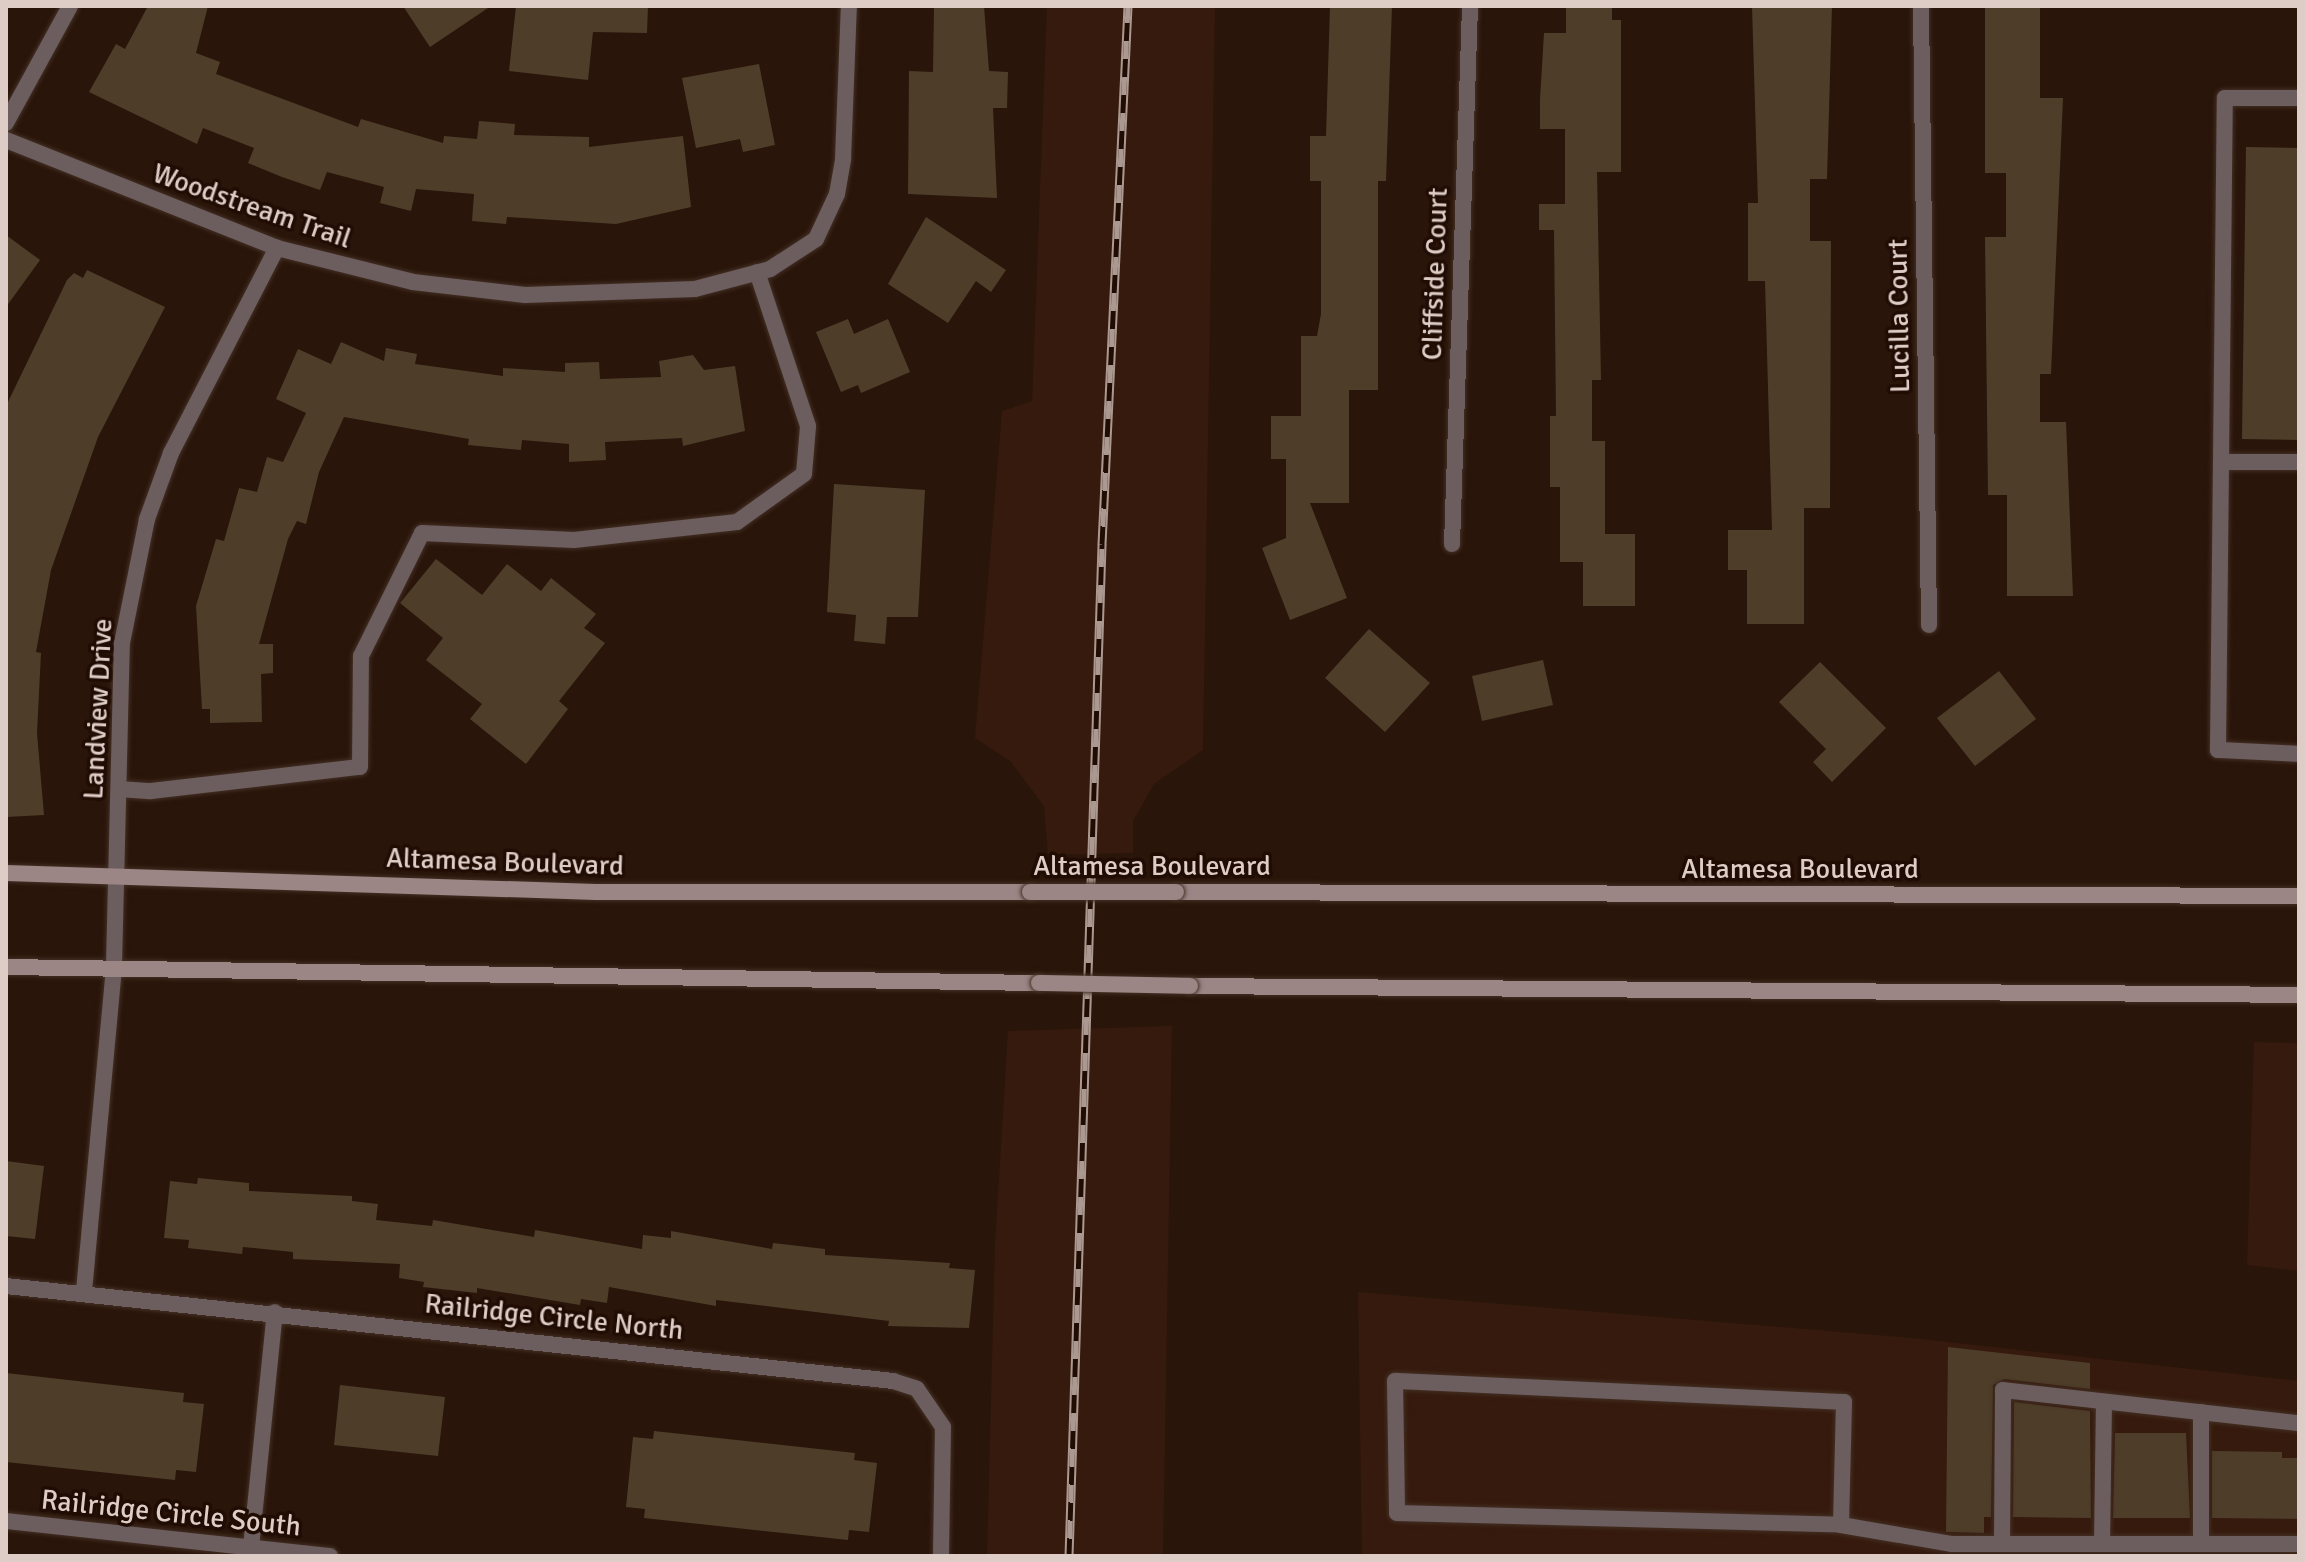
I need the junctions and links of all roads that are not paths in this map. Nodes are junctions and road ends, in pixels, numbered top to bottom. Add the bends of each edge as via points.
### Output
1 (70, 6) edge
2 (849, 6) edge
3 (1470, 6) edge
4 (1921, 6) edge
5 (2299, 98) edge
6 (6, 123) edge
7 (6, 140) edge
8 (277, 248) junction
9 (757, 272) junction
10 (2221, 462) junction
11 (2299, 462) edge
12 (1452, 544) dead end
13 (1929, 625) dead end
14 (2299, 754) edge
15 (119, 789) junction
16 (6, 873) edge
17 (117, 876) junction
18 (2299, 896) edge
19 (114, 965) junction
20 (6, 967) edge
21 (2299, 995) edge
22 (6, 1286) edge
23 (84, 1291) junction
24 (275, 1312) junction
25 (2104, 1402) junction
26 (2201, 1412) junction
27 (2299, 1423) edge
28 (6, 1521) edge
29 (1841, 1525) junction
30 (2002, 1543) junction
31 (2102, 1544) junction
32 (2201, 1544) junction
33 (2299, 1544) edge
34 (251, 1547) junction
35 (330, 1556) edge
36 (941, 1556) edge

1 - 6 street
2 - 9 street, Woodstream Trail via 837,194 816,239 796,257
3 - 12 street, Cliffside Court
4 - 13 street, Lucilla Court
5 - 10 street via 2225,98
7 - 8 street, Woodstream Trail
8 - 9 street, Woodstream Trail via 413,282 525,295 695,289
8 - 15 street, Landview Drive via 171,453 147,519 122,643
9 - 15 street via 808,426 804,474 737,522 574,540 422,533 361,656 360,767 151,791
10 - 11 street
10 - 14 street via 2218,750
15 - 17 street, Landview Drive
16 - 17 main road, Altamesa Boulevard
17 - 18 main road, Altamesa Boulevard, bridge via 596,892
17 - 19 street, Landview Drive
19 - 20 main road
19 - 21 main road, bridge via 1190,986
19 - 23 street
22 - 23 street, Railridge Circle North
23 - 24 street, Railridge Circle North
24 - 34 street
24 - 36 street, Railridge Circle North via 893,1381 917,1389 943,1427
25 - 26 street
25 - 30 street via 2003,1390
25 - 31 street
26 - 27 street
26 - 32 street
28 - 34 street, Railridge Circle South
29 - 29 street via 1397,1513 1395,1381 1844,1402
29 - 30 street via 1952,1544
30 - 31 street
31 - 32 street
32 - 33 street
34 - 35 street, Railridge Circle South

